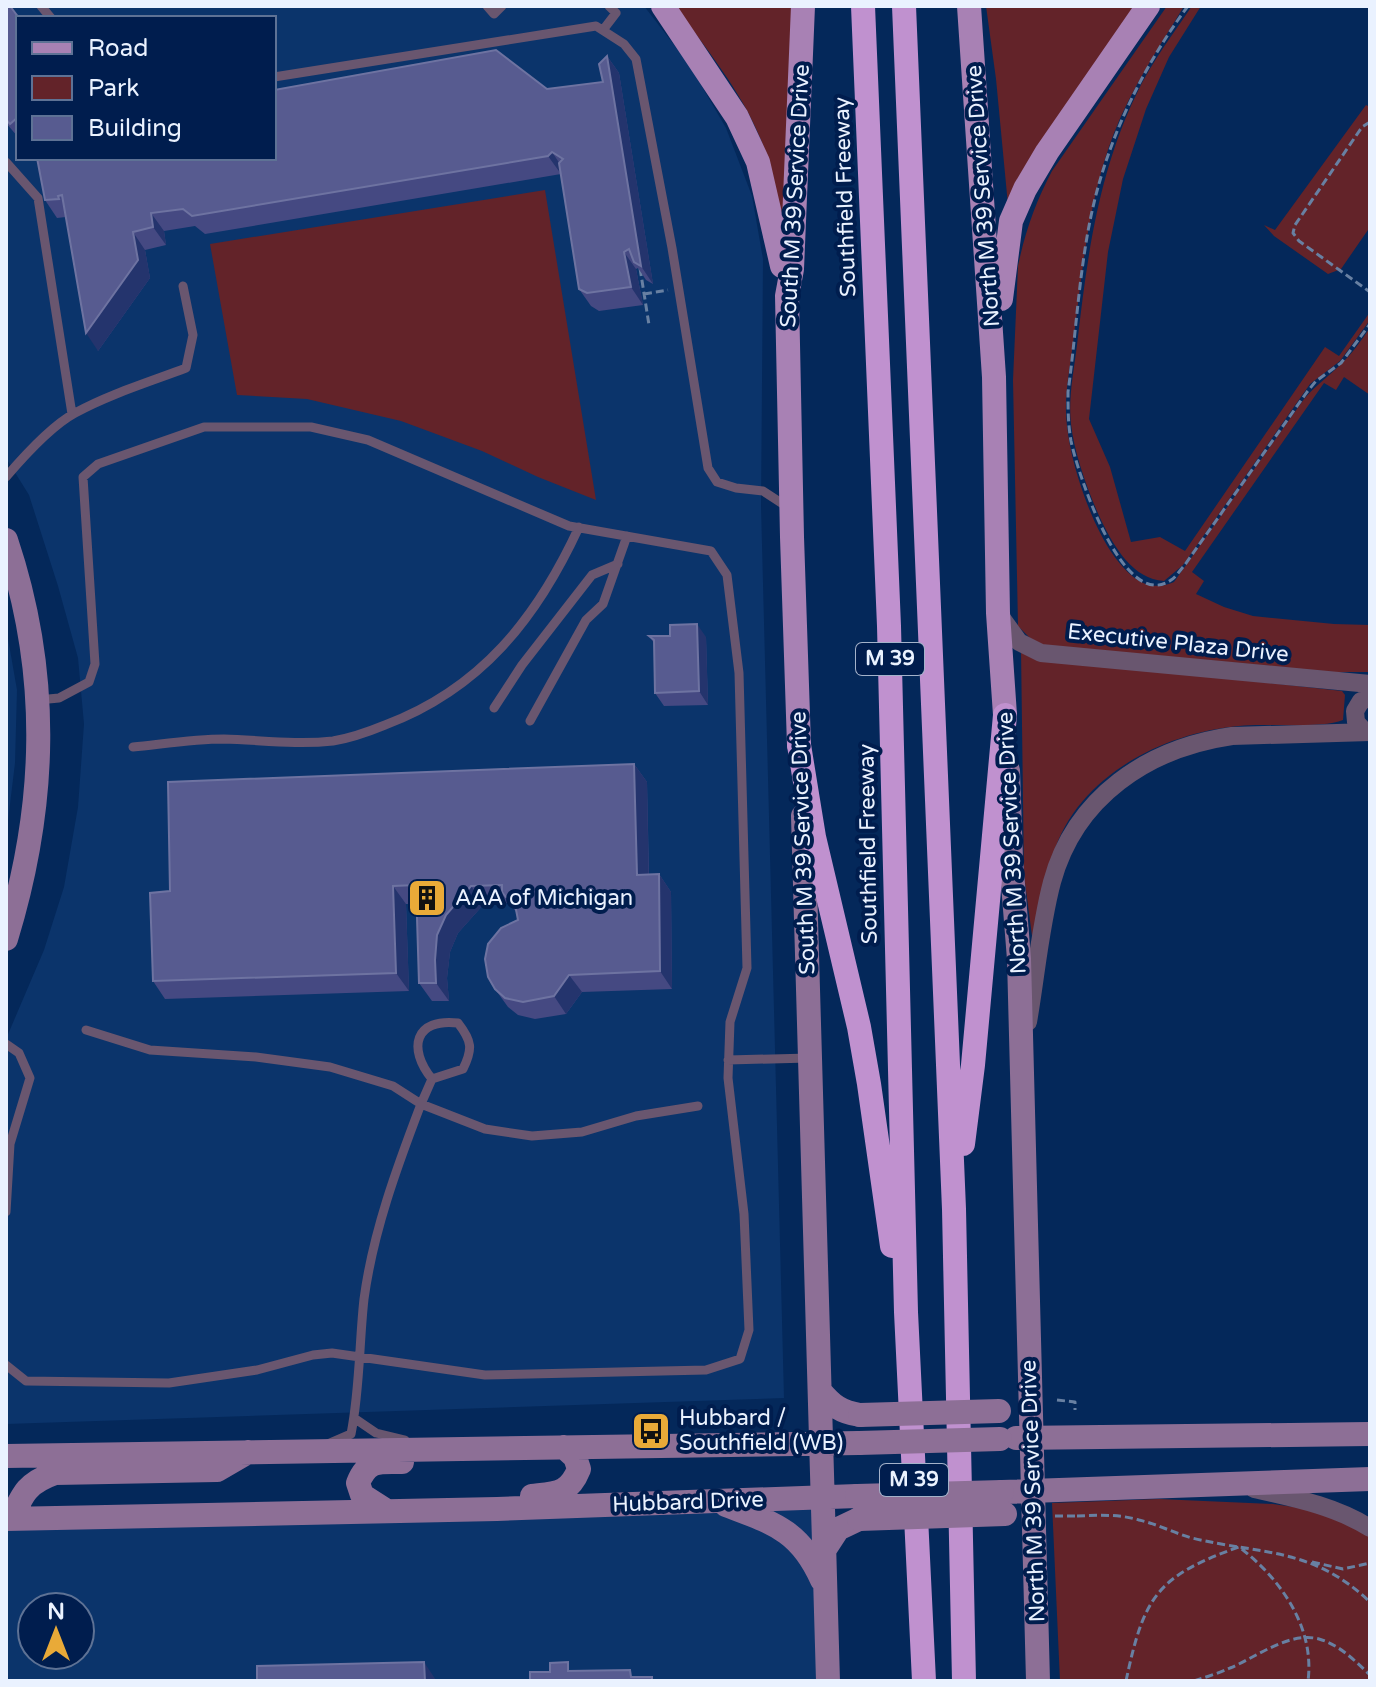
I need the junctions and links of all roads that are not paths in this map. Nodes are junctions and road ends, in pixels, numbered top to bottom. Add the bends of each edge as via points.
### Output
1 (487, 6) edge
2 (502, 6) edge
3 (609, 6) edge
4 (663, 6) edge
5 (803, 6) edge
6 (863, 6) edge
7 (904, 6) edge
8 (969, 6) edge
9 (1148, 6) edge
10 (603, 30) junction
11 (276, 77) edge
12 (6, 162) edge
13 (183, 286) dead end
14 (787, 296) junction
15 (994, 377) junction
16 (72, 414) junction
17 (6, 477) edge
18 (791, 509) junction
19 (579, 527) junction
20 (627, 536) junction
21 (6, 540) edge
22 (618, 564) junction
23 (998, 613) junction
24 (1370, 684) edge
25 (1370, 698) edge
26 (38, 700) junction
27 (494, 708) dead end
28 (1005, 715) junction
29 (530, 721) dead end
30 (1367, 732) edge
31 (799, 745) junction
32 (133, 747) dead end
33 (6, 939) edge
34 (86, 1030) dead end
35 (6, 1044) edge
36 (810, 1058) junction
37 (728, 1060) junction
38 (1022, 1060) junction
39 (432, 1079) junction
40 (421, 1104) junction
41 (698, 1106) dead end
42 (954, 1209) junction
43 (6, 1212) edge
44 (906, 1312) junction
45 (359, 1358) junction
46 (6, 1365) edge
47 (1029, 1378) junction
48 (820, 1391) junction
49 (354, 1418) junction
50 (1370, 1434) edge
51 (1030, 1438) junction
52 (821, 1444) junction
53 (636, 1446) junction
54 (530, 1447) junction
55 (564, 1447) junction
56 (314, 1450) junction
57 (250, 1451) junction
58 (6, 1456) edge
59 (1370, 1479) edge
60 (1228, 1483) junction
61 (1032, 1491) junction
62 (822, 1497) junction
63 (720, 1502) junction
64 (1003, 1503) junction
65 (858, 1507) junction
66 (484, 1509) junction
67 (387, 1511) junction
68 (8, 1523) edge
69 (1370, 1528) edge
70 (1034, 1534) junction
71 (823, 1552) junction
72 (825, 1588) junction
73 (828, 1681) edge
74 (924, 1681) edge
75 (964, 1681) edge
76 (1038, 1681) edge

1 - 2 lane via 494,14
3 - 10 lane via 616,13
4 - 14 main road via 737,117 758,162
5 - 14 main road, South M 39 Service Drive
6 - 44 highway, Southfield Freeway / M 39 via 889,626
7 - 42 highway, M 39
8 - 15 main road, North M 39 Service Drive
9 - 15 main road via 1047,152 1011,221
10 - 11 lane via 596,26
10 - 18 lane via 636,59 708,468 717,482 763,491
12 - 16 lane via 38,198
13 - 16 lane via 193,335 186,368
14 - 18 main road, South M 39 Service Drive
15 - 23 main road, North M 39 Service Drive
16 - 17 lane
18 - 31 main road, South M 39 Service Drive
19 - 20 lane
19 - 26 lane via 368,440 311,427 204,427 98,464 83,477 95,664 89,682 59,698
19 - 32 lane via 553,579 505,645 484,668 407,717 336,740 218,739
20 - 22 lane
20 - 37 lane via 711,551 727,575 739,673 747,968 730,1022
21 - 26 street via 21,589
22 - 27 lane via 592,575
22 - 29 lane via 603,604 586,620
23 - 24 street, Executive Plaza Drive via 1019,642 1041,653
23 - 28 main road, North M 39 Service Drive
25 - 30 street via 1355,711 1356,722
26 - 33 street via 39,771 32,834
28 - 38 street, North M 39 Service Drive
28 - 42 highway via 973,1065
30 - 38 street via 1211,739 1151,759 1101,796 1070,836 1052,880
31 - 36 street, South M 39 Service Drive
31 - 44 highway via 814,837 861,1041
34 - 40 lane via 150,1050 330,1067 393,1086
35 - 43 lane via 19,1053 30,1078 10,1144
36 - 37 lane
36 - 48 street, South M 39 Service Drive
37 - 45 lane via 746,1243 749,1330 740,1359 706,1370 485,1375
38 - 47 street, North M 39 Service Drive
39 - 39 lane via 463,1069 471,1053 470,1038 458,1023 441,1021 426,1027 419,1038 417,1053
39 - 40 lane
40 - 41 lane via 485,1129 532,1136 582,1132
40 - 45 lane via 381,1220
42 - 75 highway, M 39
44 - 74 highway, Southfield Freeway / M 39
45 - 46 lane via 313,1355 257,1370 169,1383 26,1381
45 - 49 lane
47 - 48 street, bridge via 1020,1400 999,1411 860,1415 844,1413
47 - 51 street, North M 39 Service Drive
48 - 52 street, South M 39 Service Drive
49 - 53 lane via 376,1433 400,1440 592,1437
49 - 56 lane via 351,1434
50 - 51 street
51 - 52 street, bridge
51 - 61 street, North M 39 Service Drive
52 - 53 street
52 - 62 street, South M 39 Service Drive
53 - 55 street
54 - 55 street
54 - 56 street
54 - 67 street via 503,1460 375,1462 358,1483 362,1495
55 - 66 street via 579,1469 573,1483 559,1493 509,1498
56 - 57 street
57 - 58 street
57 - 68 street via 217,1470 55,1473 23,1492
59 - 60 street, Hubbard Drive
60 - 61 street, Hubbard Drive
60 - 69 street via 1309,1502 1350,1515
61 - 64 street, Hubbard Drive
61 - 70 street, North M 39 Service Drive
62 - 63 street, Hubbard Drive
62 - 65 street, Hubbard Drive
62 - 71 street, South M 39 Service Drive
63 - 66 street, Hubbard Drive
63 - 72 street via 787,1533 804,1547
64 - 65 street, Hubbard Drive, bridge
64 - 70 street
65 - 71 street
66 - 67 street, Hubbard Drive
67 - 68 street, Hubbard Drive
70 - 76 street, North M 39 Service Drive
71 - 72 street, South M 39 Service Drive
72 - 73 street, South M 39 Service Drive

